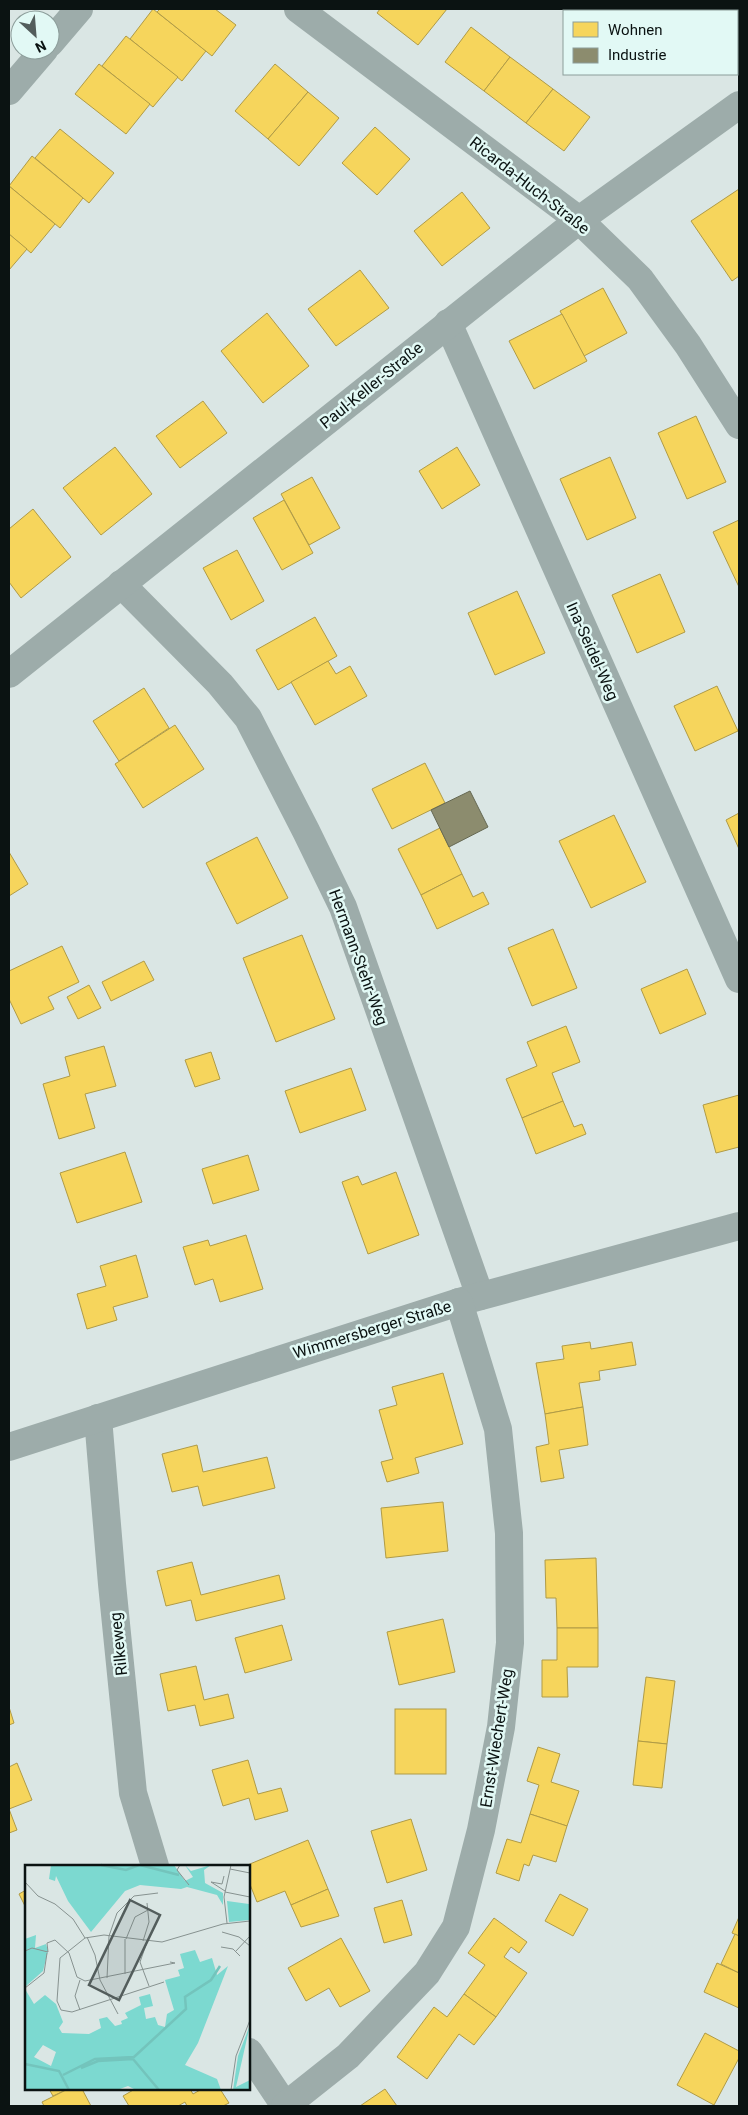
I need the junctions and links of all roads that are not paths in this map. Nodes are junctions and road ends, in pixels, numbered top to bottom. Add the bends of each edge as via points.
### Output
1 (80, 9) edge
2 (298, 9) edge
3 (60, 32) edge
4 (35, 60) edge
5 (9, 91) edge
6 (739, 105) edge
7 (579, 220) junction
8 (448, 323) junction
9 (739, 425) edge
10 (121, 584) junction
11 (9, 674) edge
12 (739, 979) edge
13 (739, 1226) edge
14 (470, 1299) junction
15 (98, 1418) junction
16 (9, 1447) edge
17 (155, 1865) edge
18 (250, 2054) edge
19 (285, 2106) edge

1 - 3 street
2 - 7 street, Ricarda-Huch-Straße
4 - 5 street
6 - 7 street, Paul-Keller-Straße
7 - 8 street, Paul-Keller-Straße
7 - 9 street, Ricarda-Huch-Straße via 640,279 688,345
8 - 10 street, Paul-Keller-Straße
8 - 12 street, Ina-Seidel-Weg
10 - 11 street, Paul-Keller-Straße
10 - 14 street, Hermann-Stehr-Weg via 220,684 248,718 306,831 343,907
13 - 14 street, Wimmersberger Straße
14 - 15 street, Wimmersberger Straße
14 - 19 street, Ernst-Wiechert-Weg via 498,1428 509,1533 510,1643 501,1727 481,1830 456,1927 427,1973 348,2056
15 - 16 street, Wimmersberger Straße
15 - 17 street, Rilkeweg via 133,1793
18 - 19 street

